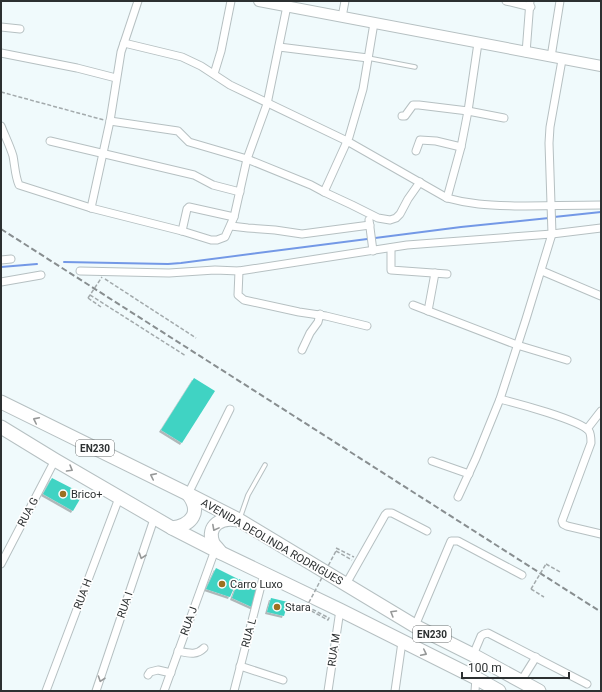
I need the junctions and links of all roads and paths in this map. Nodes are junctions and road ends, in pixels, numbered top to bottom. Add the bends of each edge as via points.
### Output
1 (138, 1) edge
2 (231, 1) edge
3 (260, 1) edge
4 (345, 1) edge
5 (506, 1) edge
6 (560, 1) edge
7 (531, 4) edge
8 (287, 6) junction
9 (342, 17) junction
10 (374, 23) junction
11 (1, 27) edge
12 (20, 29) dead end
13 (124, 43) junction
14 (478, 43) junction
15 (279, 47) junction
16 (1, 53) edge
17 (526, 53) junction
18 (551, 57) junction
19 (368, 58) junction
20 (562, 60) junction
21 (601, 66) edge
22 (415, 67) dead end
23 (214, 74) junction
24 (116, 78) junction
25 (1, 92) edge
26 (267, 104) junction
27 (468, 110) junction
28 (402, 116) dead end
29 (504, 118) dead end
30 (110, 121) junction
31 (1, 126) edge
32 (50, 141) dead end
33 (347, 141) junction
34 (461, 147) junction
35 (416, 151) dead end
36 (102, 153) junction
37 (247, 160) junction
38 (420, 182) junction
39 (240, 192) junction
40 (324, 192) junction
41 (447, 198) junction
42 (601, 205) edge
43 (91, 208) junction
44 (551, 209) junction
45 (369, 214) junction
46 (234, 217) junction
47 (231, 226) junction
48 (370, 228) junction
49 (601, 228) edge
50 (182, 231) junction
51 (552, 234) junction
52 (373, 248) junction
53 (391, 248) junction
54 (11, 259) dead end
55 (1, 260) edge
56 (80, 271) dead end
57 (239, 271) junction
58 (542, 271) junction
59 (435, 273) junction
60 (448, 274) dead end
61 (41, 275) dead end
62 (1, 282) edge
63 (90, 295) junction
64 (601, 296) edge
65 (414, 305) dead end
66 (101, 307) dead end
67 (428, 311) junction
68 (320, 314) junction
69 (367, 326) dead end
70 (196, 338) dead end
71 (517, 345) junction
72 (302, 350) dead end
73 (186, 356) dead end
74 (567, 360) dead end
75 (500, 399) junction
76 (1, 402) edge
77 (230, 409) dead end
78 (601, 411) edge
79 (1, 427) edge
80 (588, 429) junction
81 (55, 460) junction
82 (432, 461) dead end
83 (265, 465) dead end
84 (469, 474) junction
85 (188, 494) junction
86 (458, 497) dead end
87 (119, 498) junction
88 (154, 519) junction
89 (239, 520) junction
90 (172, 528) junction
91 (427, 531) dead end
92 (601, 534) edge
93 (336, 548) dead end
94 (218, 552) junction
95 (1, 564) edge
96 (560, 572) dead end
97 (264, 574) junction
98 (522, 575) dead end
99 (346, 584) junction
100 (544, 597) dead end
101 (307, 608) junction
102 (340, 610) junction
103 (415, 626) junction
104 (402, 642) junction
105 (204, 648) dead end
106 (178, 651) junction
107 (473, 655) junction
108 (536, 657) junction
109 (240, 666) junction
110 (171, 673) junction
111 (148, 675) dead end
112 (283, 680) dead end
113 (521, 681) junction
114 (475, 684) edge
115 (588, 684) dead end
116 (46, 691) edge
117 (96, 691) edge
118 (164, 691) edge
119 (234, 691) edge
120 (328, 691) edge
121 (396, 691) edge
122 (499, 691) edge
123 (539, 691) edge

1 - 13 street
2 - 23 street
3 - 8 street
4 - 9 street
5 - 7 street
6 - 18 street
7 - 17 street
8 - 9 street
8 - 15 street
9 - 10 street
10 - 14 street
10 - 19 street
11 - 12 street
13 - 23 street via 182,57
13 - 24 street
14 - 17 street
14 - 27 street
15 - 19 street
15 - 26 street
16 - 24 street
17 - 18 street
18 - 20 street
19 - 22 lane
19 - 33 street via 363,89
20 - 21 street
20 - 44 street via 550,127
23 - 26 street
24 - 30 street
25 - 30 path
26 - 33 street
26 - 37 street
27 - 28 street via 413,105 405,116
27 - 29 street
27 - 34 street
30 - 36 street
30 - 37 street via 178,131 189,142
31 - 43 street via 10,146 19,185
32 - 36 street
33 - 38 street
33 - 40 street
34 - 35 street via 420,140
34 - 41 street
36 - 39 street via 194,175 213,185
36 - 43 street
37 - 39 street
37 - 40 street
38 - 41 street
38 - 45 street via 396,218 384,220
39 - 46 street
40 - 45 street
41 - 44 street via 473,204
42 - 44 street
43 - 50 street
44 - 51 street
45 - 48 street
46 - 47 street
46 - 50 street via 189,207
47 - 48 street via 302,234
47 - 50 street via 225,237 217,240
48 - 52 street
49 - 51 street
51 - 53 street
51 - 58 street
52 - 53 street
52 - 57 street
53 - 59 street via 391,270
54 - 55 street
56 - 57 street
57 - 68 street via 238,295 244,300 298,312
58 - 64 street
58 - 71 street
59 - 60 street
59 - 67 street
61 - 62 street
63 - 66 path, bridge via 88,298
63 - 70 path, bridge via 102,277
63 - 73 path
65 - 67 street
67 - 71 street
68 - 69 street
68 - 72 street
71 - 74 street
71 - 75 street
75 - 80 street via 544,411
75 - 84 street
85 -> 76 highway, AVENIDA DEOLINDA RODRIGUES / EN230
77 - 85 street
78 - 80 street
79 - 81 highway, EN230
80 - 92 street via 591,443 562,521 564,525
81 -> 87 highway, EN230
81 - 95 street, RUA G
82 - 84 street
83 - 89 lane via 248,495
84 - 86 street
85 - 89 highway, AVENIDA DEOLINDA RODRIGUES / EN230
85 - 90 highway via 195,507 190,521
87 - 88 highway, EN230
87 - 116 street, RUA H
88 - 90 highway, EN230
88 -> 117 street, RUA I
89 -> 94 highway via 222,519 214,527 213,543
89 - 99 highway, AVENIDA DEOLINDA RODRIGUES / EN230
90 - 94 highway, EN230
91 - 99 street via 392,513 387,513
93 - 101 path, bridge via 358,561 336,551
94 - 97 highway, EN230
94 - 106 street, RUA J
96 - 100 path, bridge via 546,564 531,589
97 - 102 highway, EN230
97 - 109 street, RUA L
98 - 103 street via 458,541 452,541
103 -> 99 highway, AVENIDA DEOLINDA RODRIGUES / EN230
101 - 101 path via 328,620 328,618
102 - 104 highway, EN230
102 - 120 street, RUA M
103 - 107 highway, AVENIDA DEOLINDA RODRIGUES / EN230
104 -> 114 highway, EN230
104 - 121 street
105 - 106 street via 193,654
106 - 110 street, RUA J
107 - 108 street via 481,636 488,633
107 - 113 highway, AVENIDA DEOLINDA RODRIGUES / EN230
108 - 113 street
108 - 115 street
109 - 112 street
109 - 119 street, RUA L
110 - 111 street via 158,670
110 - 118 street, RUA J
113 - 123 highway, AVENIDA DEOLINDA RODRIGUES / EN230
114 - 122 highway, EN230

